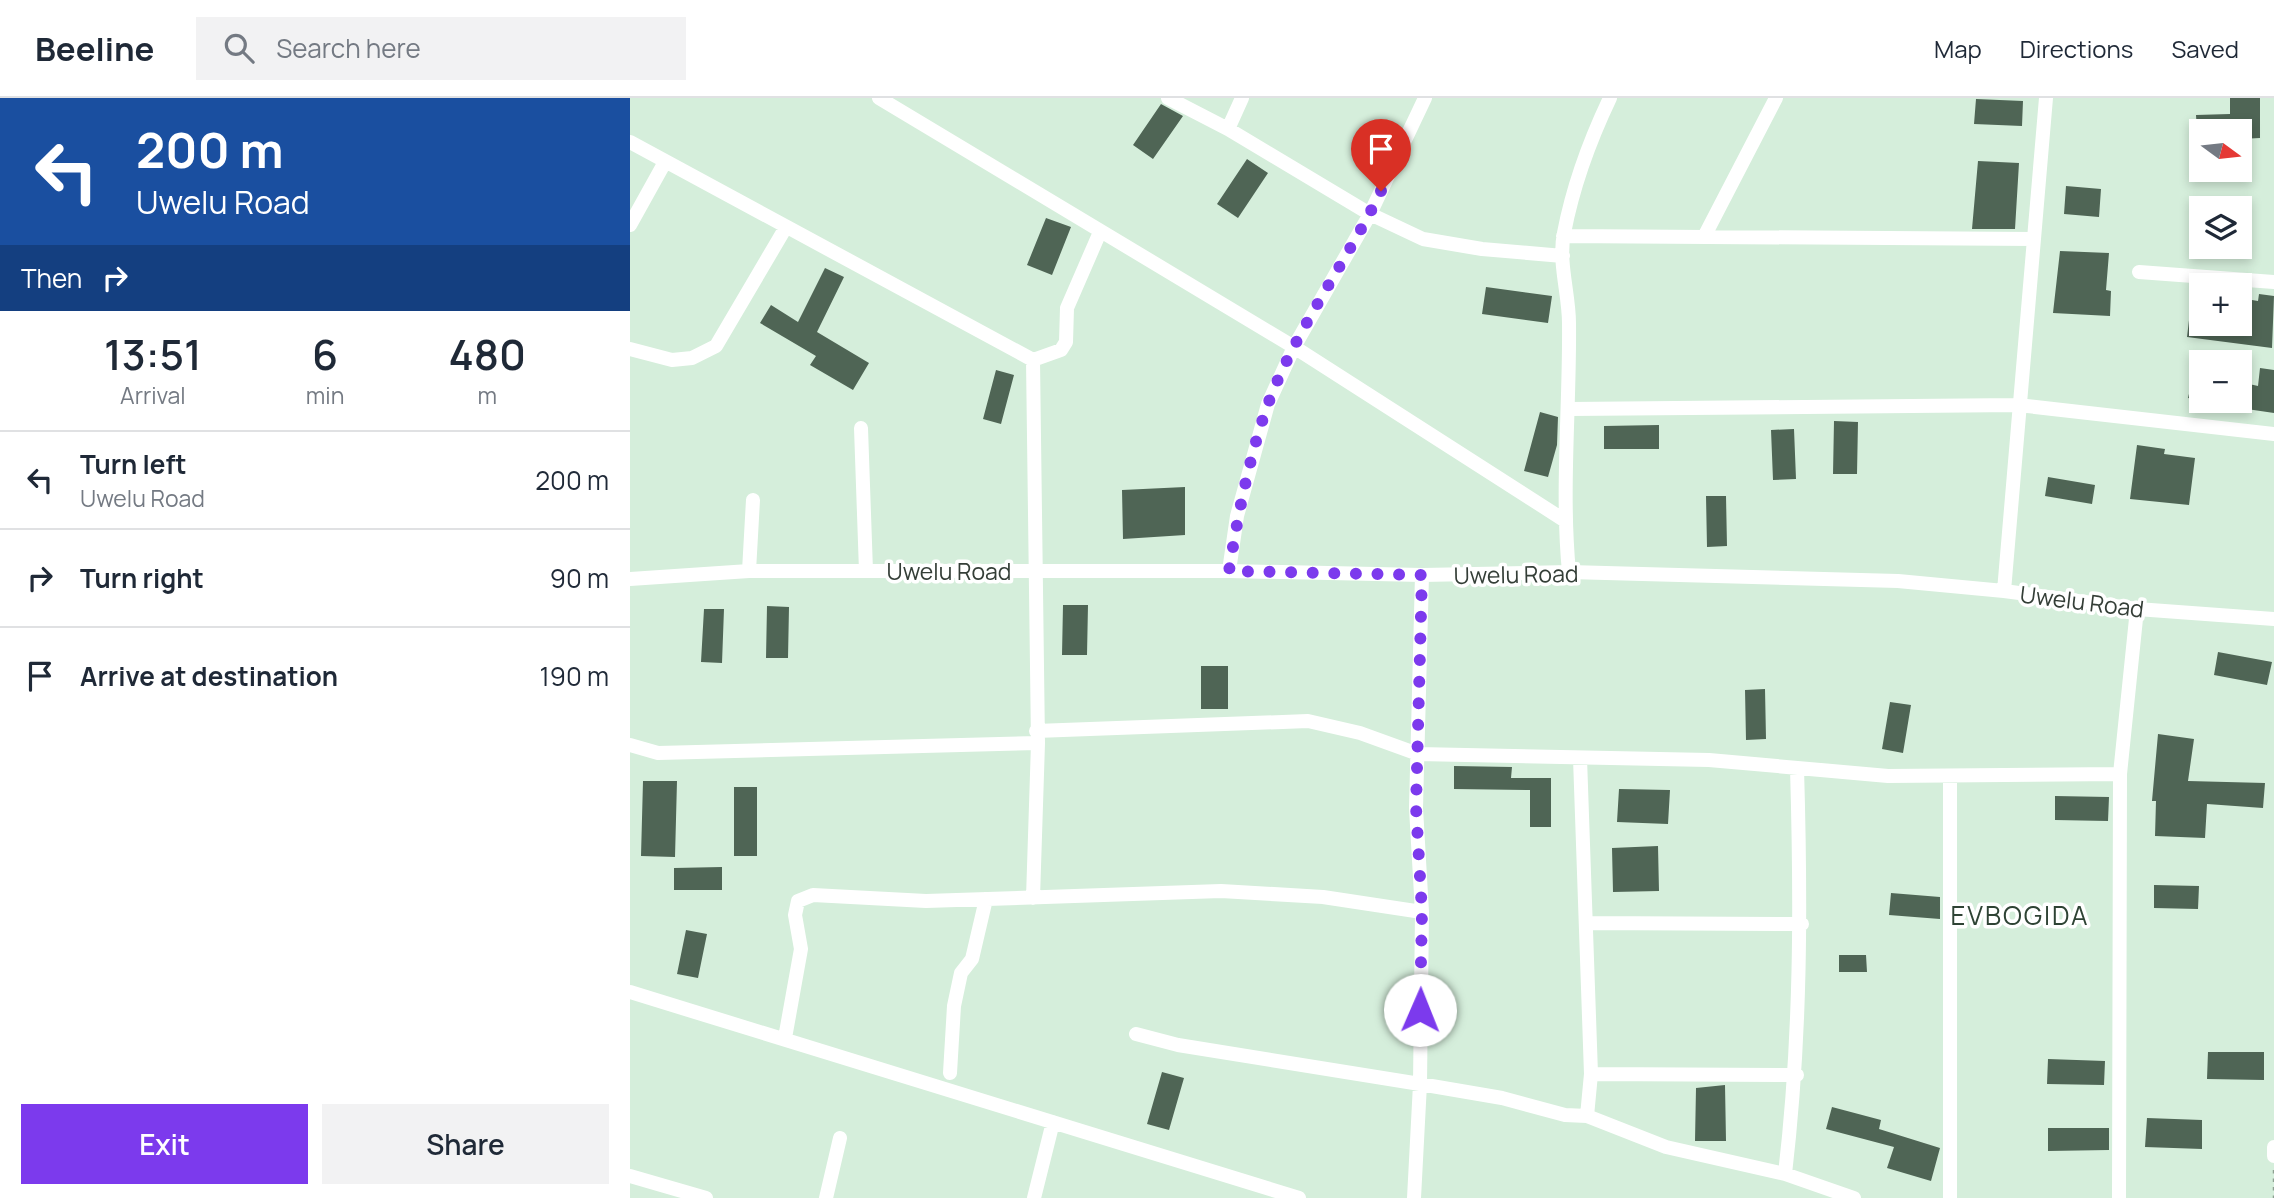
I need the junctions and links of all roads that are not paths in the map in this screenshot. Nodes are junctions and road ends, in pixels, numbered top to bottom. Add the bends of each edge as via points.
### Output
1 (879, 98) edge
2 (1168, 98) edge
3 (1242, 98) edge
4 (1425, 98) edge
5 (1610, 98) edge
6 (1776, 98) edge
7 (2046, 98) edge
8 (1228, 129) junction
9 (630, 142) edge
10 (665, 162) junction
11 (1370, 214) junction
12 (630, 225) edge
13 (786, 227) junction
14 (1100, 232) junction
15 (1563, 236) junction
16 (1704, 237) junction
17 (2034, 239) junction
18 (1563, 256) junction
19 (2139, 272) dead end
20 (2274, 282) edge
21 (1294, 347) junction
22 (630, 349) edge
23 (1033, 360) junction
24 (2018, 405) junction
25 (1570, 410) junction
26 (861, 428) dead end
27 (2274, 434) edge
28 (753, 500) dead end
29 (1564, 520) junction
30 (749, 571) junction
31 (866, 571) junction
32 (1037, 571) junction
33 (1229, 571) junction
34 (1569, 572) junction
35 (1422, 575) junction
36 (630, 579) edge
37 (2004, 590) junction
38 (2137, 609) junction
39 (2274, 619) edge
40 (1037, 737) junction
41 (630, 745) edge
42 (1418, 754) junction
43 (1580, 758) junction
44 (1797, 768) junction
45 (2120, 774) junction
46 (1950, 776) junction
47 (1032, 898) junction
48 (986, 899) junction
49 (1422, 912) junction
50 (1586, 923) junction
51 (1802, 924) junction
52 (630, 992) edge
53 (1136, 1034) dead end
54 (785, 1038) junction
55 (950, 1073) dead end
56 (1591, 1073) junction
57 (1797, 1075) junction
58 (1420, 1084) junction
59 (1587, 1116) junction
60 (1053, 1122) junction
61 (841, 1138) dead end
62 (2274, 1147) edge
63 (2274, 1156) edge
64 (1785, 1174) junction
65 (630, 1176) edge
66 (706, 1198) edge
67 (826, 1198) edge
68 (1034, 1198) edge
69 (1299, 1198) edge
70 (1414, 1198) edge
71 (1854, 1198) edge
72 (1950, 1198) edge
73 (2119, 1198) edge

1 - 14 street
2 - 8 street
3 - 8 street
4 - 11 street
5 - 15 street via 1587,146
6 - 16 street
7 - 17 street
8 - 11 street
9 - 10 street
10 - 12 street
10 - 13 street
11 - 18 street via 1423,239
11 - 21 street
13 - 22 street via 716,346 692,358 671,360
13 - 23 street
14 - 21 street
14 - 23 street via 1067,308 1066,342 1061,350
15 - 16 street
15 - 18 street
16 - 17 street
17 - 24 street
18 - 25 street via 1569,310
19 - 20 street
21 - 29 street
21 - 33 street via 1268,404 1237,516
23 - 32 street
24 - 25 street
24 - 27 street
24 - 37 street
25 - 29 street
26 - 31 street
28 - 30 street
29 - 34 street
30 - 31 street, Uwelu Road
30 - 36 street, Uwelu Road
31 - 32 street, Uwelu Road
32 - 33 street, Uwelu Road
32 - 40 street
33 - 35 street, Uwelu Road
34 - 35 street, Uwelu Road
34 - 37 street, Uwelu Road via 1898,581
35 - 42 street
37 - 38 street, Uwelu Road
38 - 39 street, Uwelu Road
38 - 45 street
40 - 41 street via 658,754
40 - 42 street via 1308,721
40 - 47 street
42 - 43 street
42 - 49 street
43 - 44 street via 1709,760
43 - 50 street
44 - 46 street
44 - 51 street
45 - 46 street
45 - 73 street
46 - 72 street
47 - 48 street
47 - 49 street via 1221,891 1323,897
48 - 54 street via 813,895 798,901 794,915 801,949
48 - 55 street via 972,959 961,973 954,1006
49 - 58 street
50 - 51 street
50 - 56 street
51 - 57 street
52 - 54 street
53 - 58 street via 1178,1045
54 - 60 street
56 - 57 street
56 - 59 street
57 - 64 street
58 - 59 street
58 - 70 street
59 - 64 street via 1666,1147
60 - 68 street
60 - 69 street
61 - 67 street
62 - 63 street
64 - 71 street
65 - 66 street

